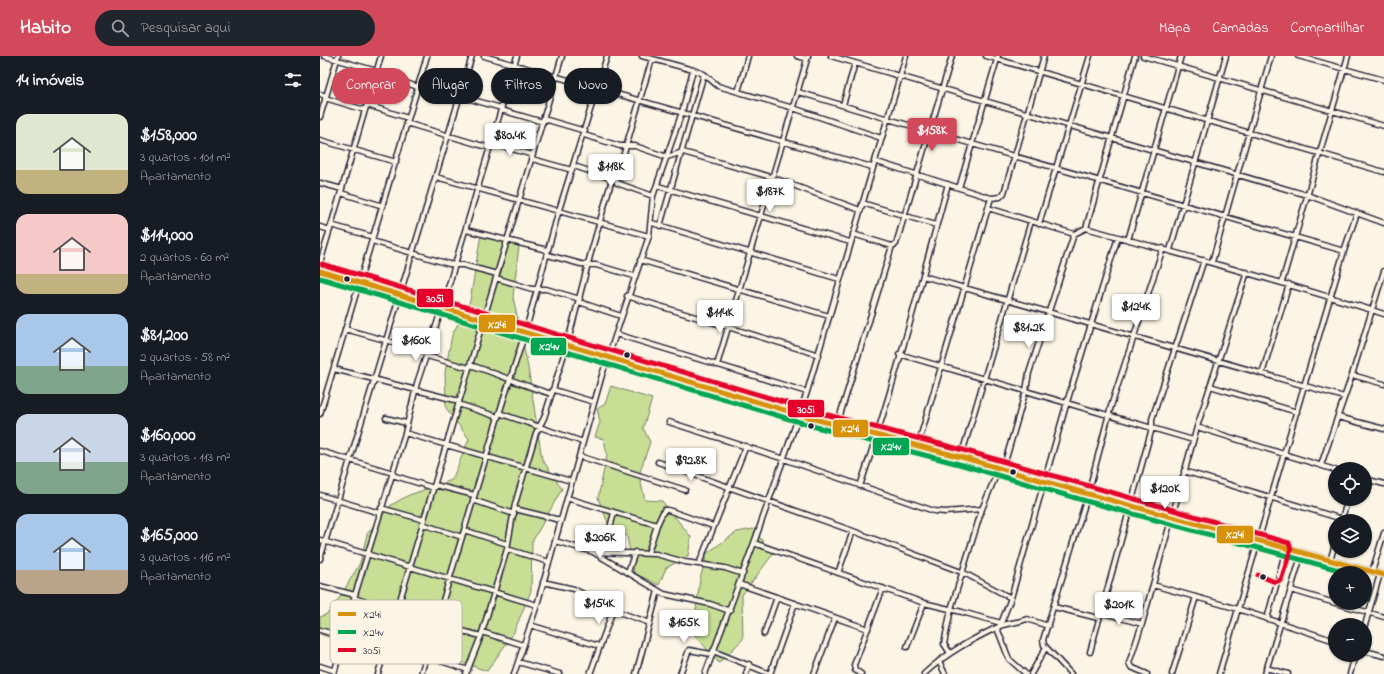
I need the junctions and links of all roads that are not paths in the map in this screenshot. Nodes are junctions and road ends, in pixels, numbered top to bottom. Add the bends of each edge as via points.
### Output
1 (324, 56) edge
2 (381, 56) edge
3 (427, 56) edge
4 (472, 56) edge
5 (484, 56) edge
6 (517, 56) edge
7 (562, 56) edge
8 (607, 56) edge
9 (642, 56) edge
10 (748, 56) edge
11 (797, 56) edge
12 (831, 56) edge
13 (906, 56) edge
14 (952, 56) edge
15 (986, 56) edge
16 (1044, 56) edge
17 (1090, 56) edge
18 (1135, 56) edge
19 (1143, 56) edge
20 (1181, 56) edge
21 (1226, 56) edge
22 (1271, 56) edge
23 (1298, 56) edge
24 (1348, 56) edge
25 (807, 57) edge
26 (337, 58) edge
27 (997, 58) edge
28 (652, 59) junction
29 (855, 63) junction
30 (515, 65) junction
31 (1178, 66) junction
32 (366, 68) edge
33 (378, 68) edge
34 (424, 68) edge
35 (468, 68) edge
36 (525, 68) edge
37 (603, 68) edge
38 (692, 70) junction
39 (1344, 70) junction
40 (1039, 72) junction
41 (704, 74) junction
42 (556, 77) joint
43 (900, 77) junction
44 (1220, 78) junction
45 (564, 79) edge
46 (1384, 80) edge
47 (1082, 85) junction
48 (418, 88) edge
49 (942, 90) junction
50 (1262, 90) junction
51 (738, 92) junction
52 (798, 92) junction
53 (320, 94) edge
54 (326, 97) junction
55 (622, 97) edge
56 (1123, 97) junction
57 (984, 101) junction
58 (639, 102) junction
59 (483, 103) edge
60 (458, 104) edge
61 (548, 104) edge
62 (593, 104) edge
63 (843, 105) junction
64 (367, 106) joint
65 (793, 108) junction
66 (1165, 108) junction
67 (501, 109) junction
68 (365, 110) junction
69 (1332, 110) junction
70 (682, 112) junction
71 (1027, 114) junction
72 (320, 116) edge
73 (693, 116) junction
74 (408, 118) junction
75 (887, 119) junction
76 (543, 121) junction
77 (1208, 121) junction
78 (406, 123) junction
79 (1068, 126) junction
80 (1384, 126) edge
81 (929, 132) junction
82 (585, 133) junction
83 (1250, 133) junction
84 (448, 136) junction
85 (881, 138) junction
86 (1111, 138) junction
87 (320, 140) edge
88 (783, 142) junction
89 (491, 143) junction
90 (972, 144) junction
91 (626, 146) junction
92 (490, 148) junction
93 (1154, 149) junction
94 (354, 150) junction
95 (682, 152) junction
96 (1319, 153) junction
97 (532, 157) junction
98 (667, 157) junction
99 (1014, 157) junction
100 (874, 161) junction
101 (396, 162) junction
102 (1196, 163) junction
103 (872, 167) junction
104 (573, 168) junction
105 (1056, 169) junction
106 (1384, 172) edge
107 (917, 173) junction
108 (1238, 175) junction
109 (436, 177) junction
110 (771, 177) junction
111 (614, 179) junction
112 (1099, 181) junction
113 (320, 183) edge
114 (948, 184) junction
115 (658, 186) junction
116 (478, 188) junction
117 (959, 188) junction
118 (670, 189) junction
119 (341, 191) junction
120 (1140, 193) junction
121 (1307, 195) junction
122 (654, 196) junction
123 (991, 198) junction
124 (520, 199) junction
125 (862, 203) junction
126 (1183, 205) junction
127 (383, 206) junction
128 (988, 208) junction
129 (559, 210) junction
130 (860, 210) junction
131 (1357, 213) junction
132 (761, 216) junction
133 (905, 216) junction
134 (1225, 217) junction
135 (1031, 221) junction
136 (599, 222) junction
137 (652, 223) junction
138 (1384, 223) edge
139 (1039, 224) junction
140 (936, 225) junction
141 (660, 226) junction
142 (320, 227) edge
143 (330, 227) junction
144 (1086, 228) junction
145 (466, 230) junction
146 (853, 234) junction
147 (1074, 234) junction
148 (649, 236) junction
149 (1118, 237) junction
150 (1295, 237) junction
151 (372, 239) junction
152 (507, 240) junction
153 (1128, 240) junction
154 (850, 242) junction
155 (892, 246) junction
156 (1162, 248) junction
157 (1170, 250) junction
158 (1344, 251) junction
159 (413, 253) junction
160 (548, 253) junction
161 (750, 253) junction
162 (640, 260) junction
163 (1204, 260) junction
164 (1212, 262) junction
165 (320, 263) edge
166 (455, 264) junction
167 (587, 265) junction
168 (320, 271) edge
169 (1384, 271) edge
170 (1247, 272) junction
171 (497, 276) junction
172 (634, 276) junction
173 (923, 276) junction
174 (839, 279) junction
175 (359, 282) junction
176 (1282, 282) junction
177 (1289, 284) junction
178 (964, 288) junction
179 (538, 289) junction
180 (738, 290) junction
181 (400, 295) junction
182 (627, 296) junction
183 (1330, 297) junction
184 (1007, 300) junction
185 (580, 301) junction
186 (442, 308) junction
187 (1373, 310) junction
188 (1049, 313) junction
189 (1384, 314) edge
190 (621, 316) junction
191 (829, 316) junction
192 (484, 320) junction
193 (1092, 323) junction
194 (727, 328) junction
195 (345, 329) junction
196 (525, 333) junction
197 (616, 334) junction
198 (1134, 336) junction
199 (387, 341) junction
200 (568, 345) junction
201 (1176, 349) junction
202 (428, 354) junction
203 (900, 354) junction
204 (819, 355) junction
205 (608, 357) junction
206 (1219, 361) junction
207 (717, 365) junction
208 (470, 366) junction
209 (942, 366) junction
210 (334, 369) junction
211 (1262, 374) junction
212 (1352, 375) junction
213 (510, 379) junction
214 (984, 379) junction
215 (375, 380) junction
216 (1384, 384) edge
217 (1210, 386) junction
218 (1305, 386) junction
219 (416, 390) junction
220 (1026, 390) junction
221 (553, 392) junction
222 (807, 392) junction
223 (1344, 397) junction
224 (458, 402) junction
225 (594, 402) junction
226 (1067, 402) junction
227 (321, 407) edge
228 (1297, 412) junction
229 (320, 414) edge
230 (799, 414) junction
231 (498, 415) junction
232 (1109, 415) junction
233 (1338, 417) junction
234 (386, 418) dead end
235 (669, 422) dead end
236 (406, 423) junction
237 (837, 425) junction
238 (539, 427) junction
239 (1197, 427) junction
240 (1152, 428) junction
241 (1384, 429) edge
242 (405, 433) junction
243 (877, 434) junction
244 (1193, 440) junction
245 (582, 442) junction
246 (447, 445) junction
247 (918, 445) junction
248 (746, 446) junction
249 (320, 451) edge
250 (1284, 453) junction
251 (486, 456) junction
252 (579, 456) junction
253 (961, 457) junction
254 (784, 459) junction
255 (350, 460) junction
256 (658, 462) dead end
257 (1321, 466) junction
258 (525, 468) junction
259 (1328, 468) edge
260 (1001, 469) junction
261 (1184, 471) junction
262 (392, 474) junction
263 (571, 481) junction
264 (1045, 481) junction
265 (1372, 481) edge
266 (1384, 484) edge
267 (860, 486) junction
268 (435, 487) junction
269 (729, 487) junction
270 (685, 490) dead end
271 (1088, 494) junction
272 (320, 495) edge
273 (1271, 496) junction
274 (474, 497) junction
275 (567, 498) junction
276 (339, 500) junction
277 (768, 501) junction
278 (1131, 505) junction
279 (982, 510) junction
280 (381, 511) junction
281 (515, 512) junction
282 (614, 514) junction
283 (1328, 515) edge
284 (1172, 516) junction
285 (560, 520) junction
286 (423, 522) junction
287 (656, 525) junction
288 (713, 526) junction
289 (464, 530) junction
290 (853, 531) junction
291 (1384, 532) edge
292 (462, 537) junction
293 (320, 540) edge
294 (555, 541) junction
295 (1258, 541) junction
296 (326, 542) junction
297 (754, 542) junction
298 (507, 547) junction
299 (1286, 549) junction
300 (604, 551) junction
301 (367, 552) junction
302 (593, 552) junction
303 (635, 552) junction
304 (648, 552) junction
305 (1302, 553) junction
306 (603, 558) junction
307 (320, 559) edge
308 (1330, 560) joint
309 (549, 562) junction
310 (699, 564) junction
311 (410, 566) junction
312 (1351, 566) edge
313 (628, 572) junction
314 (1372, 572) joint
315 (838, 573) junction
316 (964, 573) junction
317 (743, 574) junction
318 (1382, 575) edge
319 (450, 579) junction
320 (543, 582) junction
321 (739, 584) junction
322 (1153, 585) junction
323 (320, 586) edge
324 (883, 588) junction
325 (658, 590) junction
326 (1291, 590) junction
327 (494, 591) junction
328 (354, 597) junction
329 (777, 597) junction
330 (1196, 597) junction
331 (1011, 598) junction
332 (353, 600) edge
333 (364, 600) edge
334 (400, 600) edge
335 (444, 600) edge
336 (1328, 601) edge
337 (795, 603) junction
338 (924, 603) junction
339 (536, 605) junction
340 (1054, 607) junction
341 (951, 609) junction
342 (1238, 609) junction
343 (613, 610) junction
344 (1362, 610) edge
345 (730, 611) junction
346 (1100, 612) junction
347 (1369, 612) junction
348 (1384, 617) edge
349 (835, 618) junction
350 (1098, 618) junction
351 (1367, 618) edge
352 (1267, 619) junction
353 (650, 623) junction
354 (1280, 623) junction
355 (1142, 624) junction
356 (530, 625) junction
357 (999, 626) junction
358 (1048, 626) junction
359 (462, 629) edge
360 (868, 629) junction
361 (320, 630) edge
362 (330, 632) edge
363 (481, 634) junction
364 (764, 634) dead end
365 (1328, 639) edge
366 (523, 645) junction
367 (599, 646) junction
368 (907, 647) dead end
369 (1046, 647) junction
370 (1090, 652) dead end
371 (712, 653) junction
372 (950, 653) junction
373 (1372, 653) edge
374 (1384, 656) edge
375 (938, 661) junction
376 (518, 662) junction
377 (1353, 662) edge
378 (380, 664) edge
379 (424, 664) edge
380 (442, 664) edge
381 (749, 664) junction
382 (320, 666) edge
383 (1266, 668) junction
384 (335, 672) edge
385 (544, 672) edge
386 (467, 673) edge
387 (378, 674) edge
388 (421, 674) edge
389 (514, 674) edge
390 (560, 674) edge
391 (590, 674) edge
392 (636, 674) edge
393 (680, 674) edge
394 (705, 674) edge
395 (746, 674) edge
396 (770, 674) edge
397 (814, 674) edge
398 (861, 674) edge
399 (924, 674) edge
400 (945, 674) edge
401 (1026, 674) edge
402 (1031, 674) edge
403 (1071, 674) edge
404 (1147, 674) edge
405 (1172, 674) edge
406 (1219, 674) edge
407 (1265, 674) edge
408 (1288, 674) edge
409 (1350, 674) edge

1 - 26 street
2 - 33 street
3 - 34 street
4 - 35 street
5 - 30 street
6 - 30 street
7 - 42 street
8 - 37 street
9 - 28 street
10 - 51 street
11 - 25 street
12 - 29 street
13 - 43 street
14 - 49 street
15 - 27 street
16 - 40 street
17 - 47 street
18 - 56 street
19 - 31 street
20 - 31 street
21 - 44 street
22 - 50 street
23 - 39 street
24 - 39 street
25 - 52 street
26 - 32 street
26 - 54 street
27 - 40 street
27 - 57 street
28 - 38 street
28 - 58 street
29 - 43 street
29 - 63 street
30 - 36 street
30 - 67 street
31 - 44 street
31 - 66 street
38 - 41 street
38 - 70 street
39 - 46 street
39 - 69 street
40 - 47 street
40 - 71 street
41 - 51 street via 718,86
41 - 73 street
42 - 45 street
43 - 49 street
43 - 75 street
44 - 50 street
44 - 77 street
47 - 56 street
47 - 79 street
48 - 74 street
49 - 57 street
49 - 81 street
50 - 69 street
50 - 83 street
51 - 65 street
52 - 63 street
52 - 65 street
53 - 54 street
54 - 68 street
54 - 72 street
55 - 58 street
56 - 66 street
56 - 86 street
57 - 71 street
57 - 90 street
58 - 70 street
58 - 91 street
59 - 67 street
60 - 84 street
61 - 76 street
62 - 82 street
63 - 75 street
64 - 68 street
64 - 74 street
65 - 85 street
65 - 88 street
66 - 77 street
66 - 93 street
67 - 76 street
67 - 89 street
68 - 94 street
69 - 80 street
69 - 96 street
70 - 73 street
70 - 98 street
71 - 79 street
71 - 99 street
73 - 88 street
73 - 95 street
74 - 78 street
75 - 81 street
75 - 85 street
76 - 82 street
76 - 97 street
77 - 83 street
77 - 102 street
78 - 84 street
78 - 101 street
79 - 86 street
79 - 105 street
81 - 90 street
81 - 107 street
82 - 91 street
82 - 104 street
83 - 96 street
83 - 108 street
84 - 92 street
84 - 109 street
85 - 100 street
86 - 93 street
86 - 112 street
87 - 94 street
88 - 103 street
88 - 110 street
89 - 92 street
89 - 97 street
90 - 99 street
90 - 117 street
91 - 98 street via 635,146
91 - 111 street
92 - 116 street
93 - 102 street
93 - 120 street
94 - 101 street
94 - 119 street
95 - 98 street
95 - 110 street
95 - 118 street
96 - 106 street
96 - 121 street
97 - 104 street
97 - 124 street
98 - 115 street
99 - 105 street
99 - 123 street via 1004,194
100 - 103 street
100 - 107 street
101 - 127 street
102 - 108 street
102 - 126 street
103 - 125 street
104 - 111 street
104 - 129 street
105 - 112 street
105 - 139 street
107 - 114 street
107 - 133 street
108 - 121 street
108 - 134 street
109 - 116 street
109 - 159 street
110 - 130 street
110 - 132 street
111 - 122 street via 619,184
111 - 136 street
112 - 120 street
112 - 144 street
113 - 119 street
114 - 117 street
114 - 140 street
115 - 118 street
115 - 122 street
116 - 124 street
116 - 145 street
117 - 123 street
118 - 132 street
118 - 141 street
119 - 127 street
119 - 143 street
120 - 126 street
120 - 153 street
121 - 131 street
121 - 150 street
122 - 137 street via 651,208
123 - 128 street
124 - 129 street
124 - 152 street
125 - 130 street
125 - 133 street
126 - 134 street
126 - 157 street
127 - 151 street
128 - 135 street
128 - 178 street
129 - 136 street
129 - 160 street
130 - 146 street
131 - 138 street
131 - 158 street
132 - 154 street
132 - 161 street
133 - 140 street
133 - 155 street via 897,243
134 - 150 street
134 - 164 street
135 - 139 street
135 - 184 street
136 - 148 street
136 - 167 street
137 - 141 street
137 - 148 street
139 - 147 street
140 - 173 street
141 - 161 street
142 - 143 street
143 - 151 street
143 - 165 street
144 - 147 street
144 - 149 street
145 - 152 street
145 - 166 street
146 - 154 street
146 - 155 street
147 - 188 street
148 - 162 street
149 - 153 street
149 - 193 street
150 - 158 street
150 - 176 street
151 - 159 street
151 - 175 street
152 - 160 street
152 - 171 street
153 - 156 street
154 - 174 street
155 - 237 street
156 - 157 street
156 - 198 street
157 - 163 street
158 - 183 street
159 - 166 street
159 - 181 street
160 - 167 street
160 - 179 street
161 - 174 street
161 - 180 street
162 - 172 street
162 - 180 street
163 - 164 street
163 - 201 street
164 - 170 street
166 - 171 street
166 - 186 street
167 - 172 street via 596,265
167 - 185 street
168 - 175 street
169 - 187 street
170 - 176 street
170 - 206 street
171 - 179 street
171 - 192 street
172 - 182 street
173 - 178 street
173 - 203 street
174 - 191 street
175 - 181 street
175 - 195 street
176 - 177 street
177 - 183 street
177 - 211 street
178 - 184 street
178 - 209 street
179 - 185 street via 546,289
179 - 196 street
180 - 191 street
180 - 194 street
181 - 186 street
181 - 199 street
182 - 190 street
182 - 194 street
183 - 187 street
183 - 218 street
184 - 188 street
184 - 214 street
185 - 190 street
185 - 200 street
186 - 192 street
186 - 202 street
187 - 189 street
187 - 212 street
188 - 193 street
188 - 220 street
190 - 197 street
191 - 204 street
192 - 196 street
192 - 208 street
193 - 198 street
193 - 226 street
194 - 204 street
194 - 207 street
195 - 199 street
195 - 210 street
196 - 200 street
196 - 213 street
197 - 205 street
197 - 207 street
198 - 201 street
198 - 232 street
199 - 202 street
199 - 215 street
200 - 205 street
200 - 221 street
201 - 206 street
201 - 240 street via 1156,406
202 - 208 street
202 - 219 street
203 - 209 street
203 - 243 street
204 - 222 street
205 - 225 street
205 - 230 street
206 - 211 street
206 - 217 street
207 - 222 street
208 - 213 street
208 - 224 street
209 - 214 street
209 - 247 street
210 - 215 street
210 - 227 street
211 - 218 street
212 - 216 street
212 - 223 street
213 - 221 street via 515,383
213 - 231 street
214 - 220 street
214 - 253 street
215 - 219 street
215 - 255 street
217 - 228 street
217 - 239 street
218 - 223 street
218 - 228 street
219 - 224 street
219 - 236 street
220 - 226 street
220 - 260 street
221 - 225 street
221 - 238 street
222 - 230 street
223 - 233 street
224 - 231 street
224 - 246 street
225 - 245 street
226 - 232 street
226 - 264 street
227 - 229 street
228 - 250 street
230 - 237 street
230 - 254 street
231 - 238 street
231 - 251 street
232 - 240 street
232 - 271 street
233 - 241 street
233 - 257 street
234 - 236 street
235 - 248 street
236 - 242 street
237 - 243 street
238 - 245 street
238 - 258 street
239 - 244 street
239 - 250 street
240 - 244 street
240 - 278 street
242 - 246 street
242 - 262 street
243 - 247 street
243 - 267 street
244 - 261 street
245 - 252 street
246 - 251 street
246 - 268 street
247 - 253 street
248 - 254 street
248 - 269 street
249 - 255 street
250 - 257 street
250 - 273 street
251 - 258 street
251 - 274 street
252 - 263 street
252 - 270 street
253 - 260 street
254 - 267 street
254 - 277 street
255 - 262 street
255 - 276 street
256 - 269 street
257 - 259 street
258 - 263 street
258 - 281 street
260 - 264 street
260 - 279 street
261 - 273 street
261 - 284 street
262 - 268 street
262 - 280 street
263 - 275 street
264 - 271 street
264 - 331 street
265 - 266 street
267 - 279 street via 934,511
268 - 274 street
268 - 286 street
269 - 277 street
269 - 288 street
271 - 278 street
271 - 340 street
272 - 276 street
273 - 283 street
273 - 295 street
274 - 281 street
274 - 289 street
275 - 282 street
275 - 285 street
276 - 280 street
276 - 296 street
277 - 290 street
277 - 297 street
278 - 284 street
278 - 346 street
279 - 316 street
280 - 286 street
280 - 301 street
281 - 285 street
281 - 298 street
282 - 287 street
282 - 300 street
284 - 295 street
284 - 322 street
285 - 294 street
286 - 292 street
286 - 311 street
287 - 288 street via 662,512 666,510
287 - 304 street
288 - 310 street
289 - 292 street
289 - 298 street
290 - 315 street
290 - 316 street
291 - 314 street
292 - 319 street
293 - 296 street
294 - 302 street
294 - 309 street
295 - 299 street
295 - 342 street
296 - 301 street
296 - 307 street
297 - 315 street
297 - 317 street
298 - 309 street
298 - 327 street
299 - 305 street
299 - 352 street
300 - 302 street
300 - 303 street
300 - 306 street
301 - 311 street
301 - 328 street
302 - 306 street
303 - 304 street
303 - 313 street
304 - 310 street
305 - 308 street
305 - 326 street
306 - 313 street
308 - 312 street
309 - 320 street
310 - 317 street
311 - 319 street
311 - 334 street
313 - 325 street
314 - 318 street
315 - 324 street
316 - 331 street
316 - 341 street
317 - 321 street
318 - 347 street
319 - 327 street
319 - 335 street
320 - 339 street
320 - 343 street via 578,590
321 - 329 street
321 - 345 street
322 - 330 street
322 - 355 street
323 - 328 street
324 - 338 street
324 - 360 street
325 - 345 street via 672,597 710,604
325 - 353 street
326 - 336 street
326 - 354 street
327 - 339 street
327 - 363 street
328 - 332 street
328 - 333 street
329 - 337 street
329 - 364 street
330 - 342 street
330 - 405 street
331 - 357 street
337 - 349 street
337 - 396 street
338 - 341 street
338 - 368 street
339 - 356 street
340 - 350 street
340 - 358 street
341 - 357 street
341 - 372 street via 944,644
342 - 352 street
342 - 406 street
343 - 353 street
343 - 367 street
344 - 347 street
345 - 371 street
346 - 350 street
346 - 355 street
347 - 348 street
347 - 351 street
349 - 360 street
349 - 397 street
350 - 370 street
352 - 354 street
353 - 392 street
354 - 365 street
354 - 383 street
355 - 404 street via 1129,666
356 - 366 street
356 - 367 street
357 - 358 street via 1020,623 1027,619
357 - 372 street
357 - 401 street via 1009,659
358 - 369 street via 1043,640
359 - 363 street
360 - 398 street via 854,667 854,670
361 - 362 street
363 - 366 street
363 - 386 street
366 - 376 street
367 - 391 street
369 - 402 street
369 - 403 street
371 - 381 street
371 - 393 street via 689,650
371 - 394 street
372 - 375 street
373 - 374 street
375 - 399 street
375 - 400 street
376 - 385 street
376 - 389 street
377 - 409 street
378 - 387 street
379 - 388 street
380 - 386 street
381 - 395 street
381 - 396 street
382 - 384 street
383 - 407 street
383 - 408 street
385 - 390 street

